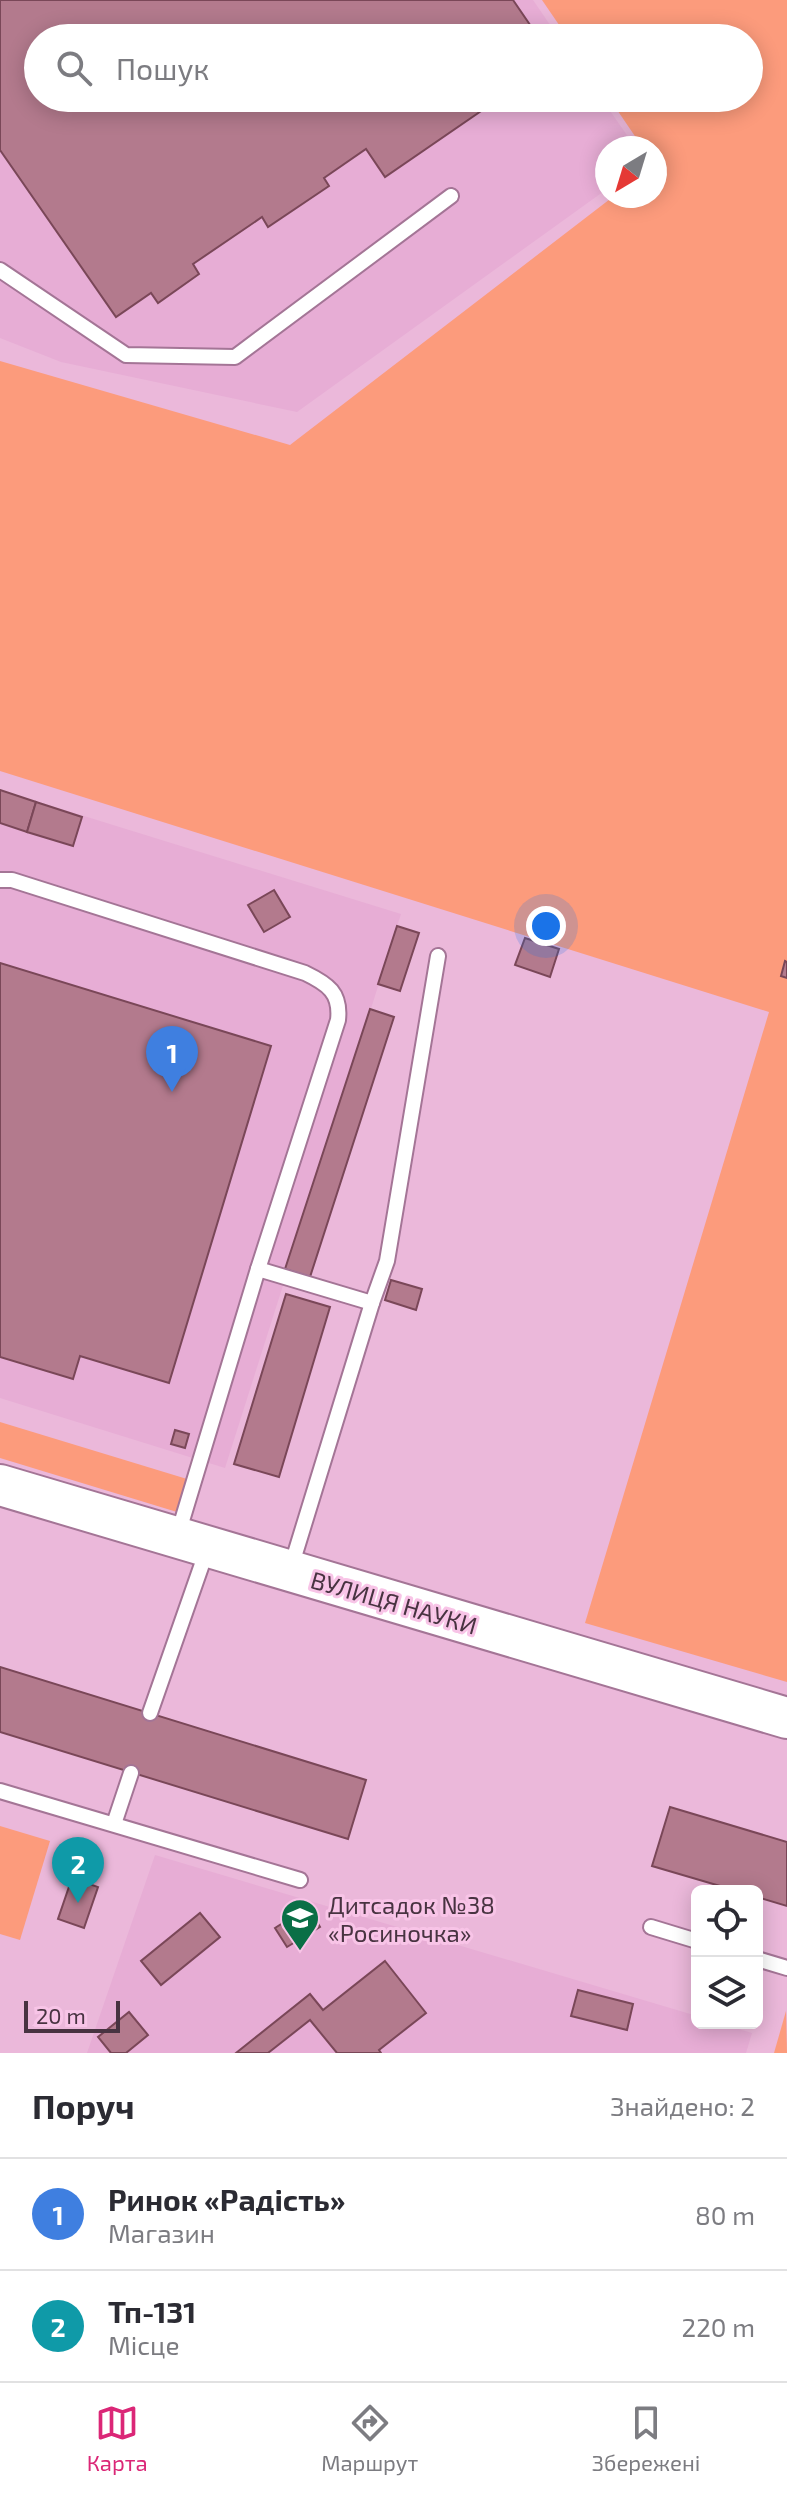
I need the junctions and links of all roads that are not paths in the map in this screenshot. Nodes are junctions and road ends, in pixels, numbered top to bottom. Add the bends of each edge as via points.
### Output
1 (451, 196) dead end
2 (0, 270) edge
3 (0, 880) edge
4 (438, 956) dead end
5 (258, 1269) junction
6 (372, 1303) junction
7 (0, 1485) edge
8 (192, 1542) junction
9 (290, 1571) junction
10 (150, 1713) dead end
11 (787, 1718) edge
12 (131, 1773) dead end
13 (0, 1791) edge
14 (114, 1824) junction
15 (300, 1880) dead end
16 (651, 1927) dead end
17 (691, 1939) edge
18 (763, 1961) edge
19 (787, 1968) edge

1 - 2 lane via 235,357 126,355
3 - 5 lane via 328,984 340,1002
4 - 6 lane via 387,1261
5 - 6 lane
5 - 8 lane
6 - 9 lane
7 - 8 street, ВУЛИЦЯ НАУКИ
8 - 9 street, ВУЛИЦЯ НАУКИ
8 - 10 lane
9 - 11 street, ВУЛИЦЯ НАУКИ
12 - 14 lane
13 - 14 lane
14 - 15 lane
16 - 17 lane
18 - 19 lane

